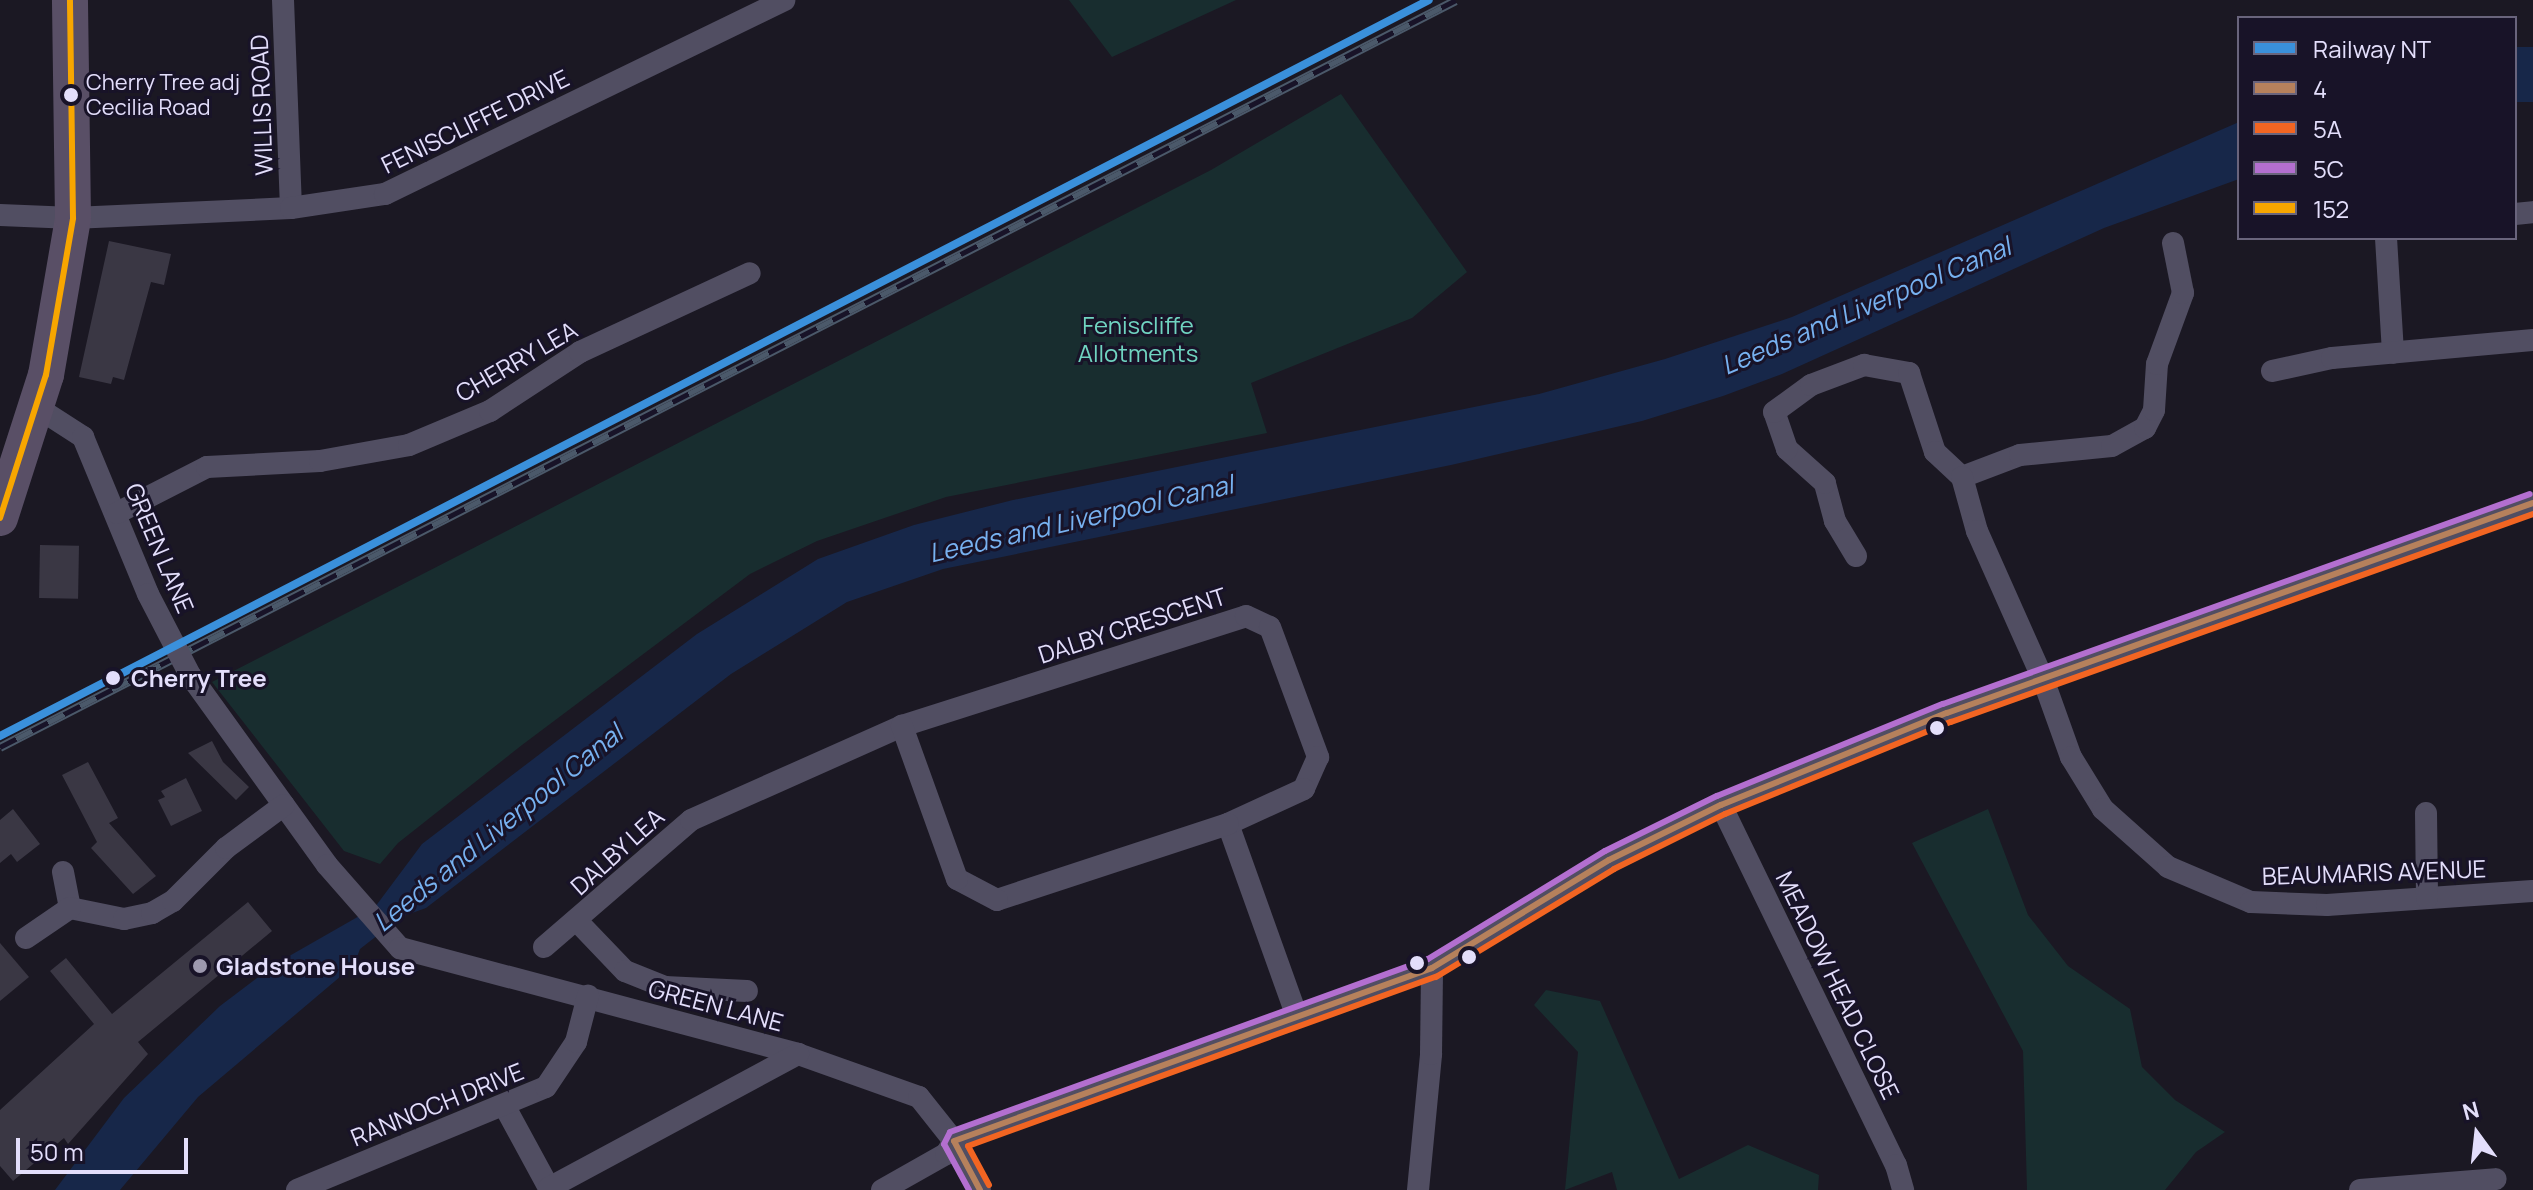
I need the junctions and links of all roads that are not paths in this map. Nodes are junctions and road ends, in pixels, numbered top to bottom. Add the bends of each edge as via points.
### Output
1 (70, 0) edge
2 (283, 0) edge
3 (784, 0) edge
4 (291, 208) junction
5 (0, 215) edge
6 (73, 218) junction
7 (2386, 240) edge
8 (2173, 243) dead end
9 (750, 273) dead end
10 (2533, 340) edge
11 (2393, 353) junction
12 (2272, 371) dead end
13 (38, 408) junction
14 (1962, 477) junction
15 (2533, 503) edge
16 (117, 513) junction
17 (0, 518) edge
18 (1856, 556) dead end
19 (2043, 679) junction
20 (902, 726) junction
21 (284, 805) junction
22 (1721, 805) junction
23 (2426, 813) dead end
24 (691, 820) joint
25 (1228, 824) junction
26 (63, 872) dead end
27 (2533, 891) edge
28 (2427, 898) junction
29 (70, 908) junction
30 (577, 921) junction
31 (26, 938) dead end
32 (544, 947) dead end
33 (1432, 968) junction
34 (747, 991) dead end
35 (588, 996) junction
36 (1297, 1017) junction
37 (798, 1054) junction
38 (505, 1107) junction
39 (954, 1141) junction
40 (2496, 1179) dead end
41 (2443, 1187) edge
42 (549, 1189) edge
43 (297, 1190) edge
44 (882, 1190) edge
45 (980, 1190) edge
46 (1418, 1190) edge
47 (1903, 1190) edge
48 (2360, 1190) edge

1 - 6 main road
2 - 4 street, WILLIS ROAD
3 - 4 street, FENISCLIFFE DRIVE via 385,194
4 - 6 street, FENISCLIFFE DRIVE
5 - 6 street, FENISCLIFFE DRIVE
6 - 13 main road
7 - 11 street
8 - 14 street via 2183,293 2157,364 2154,410 2145,428 2112,446 2020,455
9 - 16 street, CHERRY LEA via 580,352 490,411 409,445 320,461 207,467
10 - 11 street
11 - 12 street via 2332,358
13 - 16 street, GREEN LANE via 83,437
13 - 17 main road
14 - 18 street via 1935,452 1909,373 1864,365 1811,385 1774,412 1787,449 1825,483 1835,521
14 - 19 street, BEAUMARIS AVENUE via 1977,531
15 - 19 street
16 - 21 street, GREEN LANE, bridge via 148,594 190,675
19 - 22 street
19 - 28 street, BEAUMARIS AVENUE via 2071,757 2103,809 2168,867 2251,902 2327,905
20 - 24 street, DALBY CRESCENT
20 - 25 street, DALBY CRESCENT via 957,879 997,900
20 - 25 street, DALBY CRESCENT via 1246,616 1270,627 1318,757 1304,789
21 - 29 street via 218,855 173,901 152,913 124,919
21 - 35 street, GREEN LANE via 355,902 400,948
22 - 33 street via 1609,860
22 - 47 street, MEADOW HEAD CLOSE via 1896,1165
23 - 28 street
24 - 30 street, DALBY LEA
25 - 36 street
26 - 29 street
27 - 28 street, BEAUMARIS AVENUE
29 - 31 street
30 - 32 street, DALBY LEA
30 - 34 street, DALBY LEA via 625,971 665,987
33 - 36 street
33 - 46 street via 1431,1054
35 - 37 street, GREEN LANE
35 - 38 street, RANNOCH DRIVE via 563,1067 546,1087
36 - 39 street
37 - 39 street, GREEN LANE via 919,1097
37 - 42 street
38 - 42 street
38 - 43 street, RANNOCH DRIVE
39 - 44 street via 946,1154
39 - 45 street, GREEN LANE
40 - 41 street
41 - 48 street

